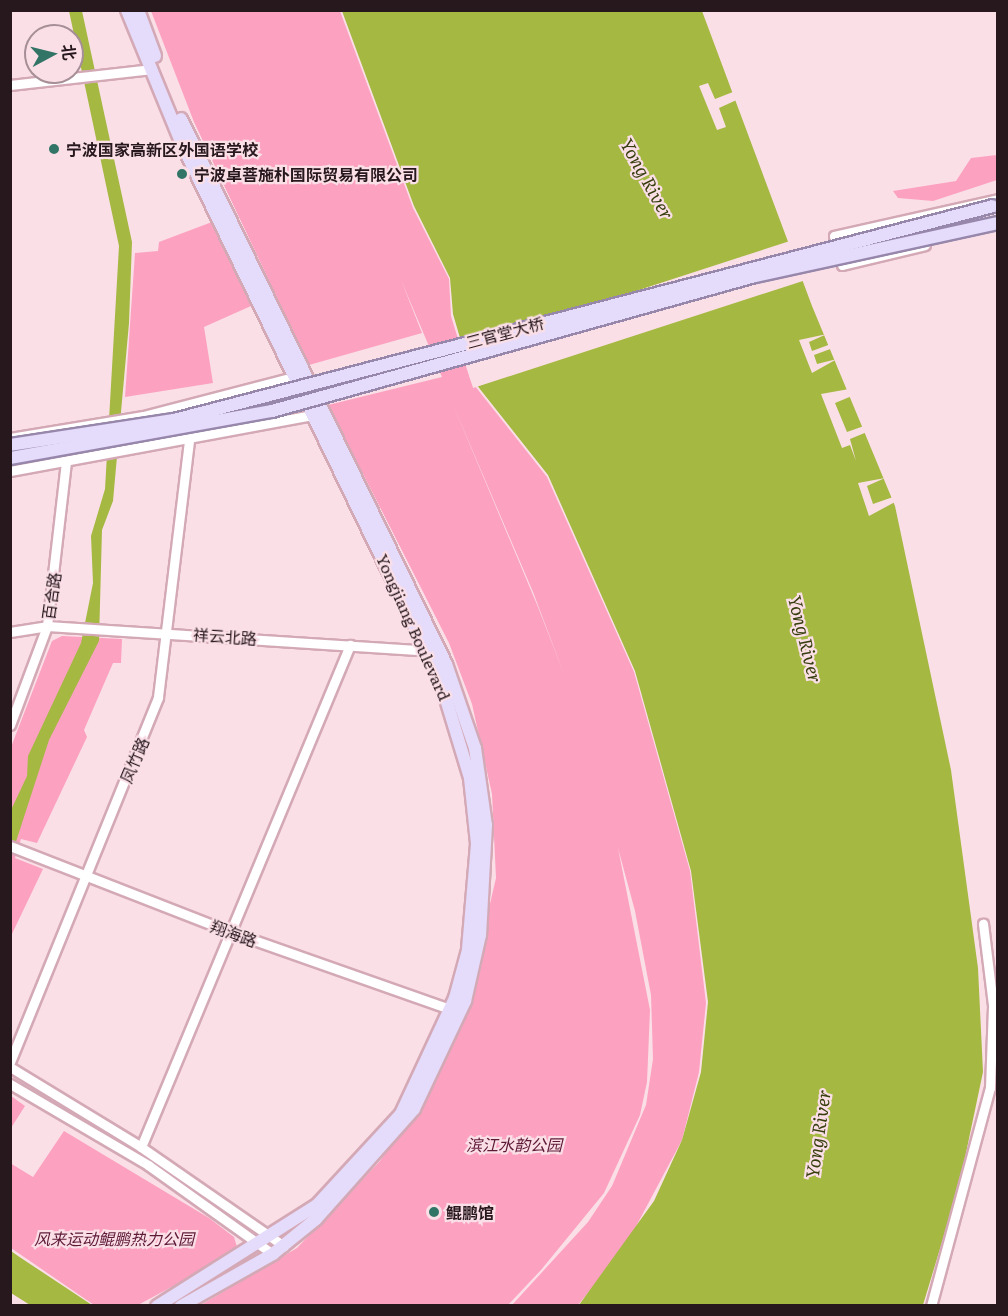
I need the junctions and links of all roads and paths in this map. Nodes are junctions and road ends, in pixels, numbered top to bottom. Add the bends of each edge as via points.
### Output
1 (127, 10) edge
2 (138, 10) edge
3 (152, 69) junction
4 (10, 86) edge
5 (996, 203) edge
6 (998, 223) edge
7 (998, 228) edge
8 (300, 375) junction
9 (319, 414) junction
10 (10, 438) edge
11 (189, 441) junction
12 (10, 446) edge
13 (10, 458) edge
14 (66, 462) junction
15 (10, 471) edge
16 (47, 626) junction
17 (10, 632) edge
18 (168, 632) junction
19 (350, 645) junction
20 (434, 651) junction
21 (10, 725) edge
22 (15, 848) edge
23 (86, 878) junction
24 (983, 924) dead end
25 (231, 932) junction
26 (455, 1011) junction
27 (10, 1062) edge
28 (10, 1067) edge
29 (10, 1084) edge
30 (141, 1147) junction
31 (270, 1237) junction
32 (259, 1244) junction
33 (284, 1246) junction
34 (273, 1254) junction
35 (157, 1305) edge
36 (181, 1305) edge
37 (931, 1305) edge

1 - 3 main road, Yongjiang Boulevard
2 - 8 main road, Yongjiang Boulevard via 183,125
3 - 4 street
3 - 8 main road, Yongjiang Boulevard
5 - 7 street via 834,236 842,265
5 - 12 main road, 三官堂大桥, bridge via 174,420
6 - 13 main road, 三官堂大桥, bridge via 755,276 272,411
8 - 9 main road, Yongjiang Boulevard
8 - 10 street via 143,417
9 - 11 street
9 - 20 main road, Yongjiang Boulevard
11 - 14 street
11 - 18 street, 凤竹路
14 - 15 street
14 - 16 street, 百合路
16 - 17 street, 祥云北路
16 - 18 street, 祥云北路
16 - 21 street, 百合路
18 - 19 street, 祥云北路
18 - 23 street, 凤竹路 via 148,727
19 - 20 street, 祥云北路
19 - 25 street
20 - 26 main road, Yongjiang Boulevard via 475,748 486,825 480,935
22 - 23 street, 翔海路
23 - 25 street, 翔海路
23 - 27 street, 凤竹路
24 - 37 street via 993,1005 990,1088
25 - 26 street, 翔海路
25 - 30 street
26 - 31 main road, Yongjiang Boulevard via 401,1114 317,1205
26 - 33 main road, Yongjiang Boulevard via 414,1109 386,1146
28 - 30 street
29 - 32 street via 148,1165
30 - 31 street
31 - 32 main road, Yongjiang Boulevard
31 - 33 street
32 - 34 street
32 - 35 main road, Yongjiang Boulevard
33 - 34 main road, Yongjiang Boulevard
34 - 36 main road, Yongjiang Boulevard

